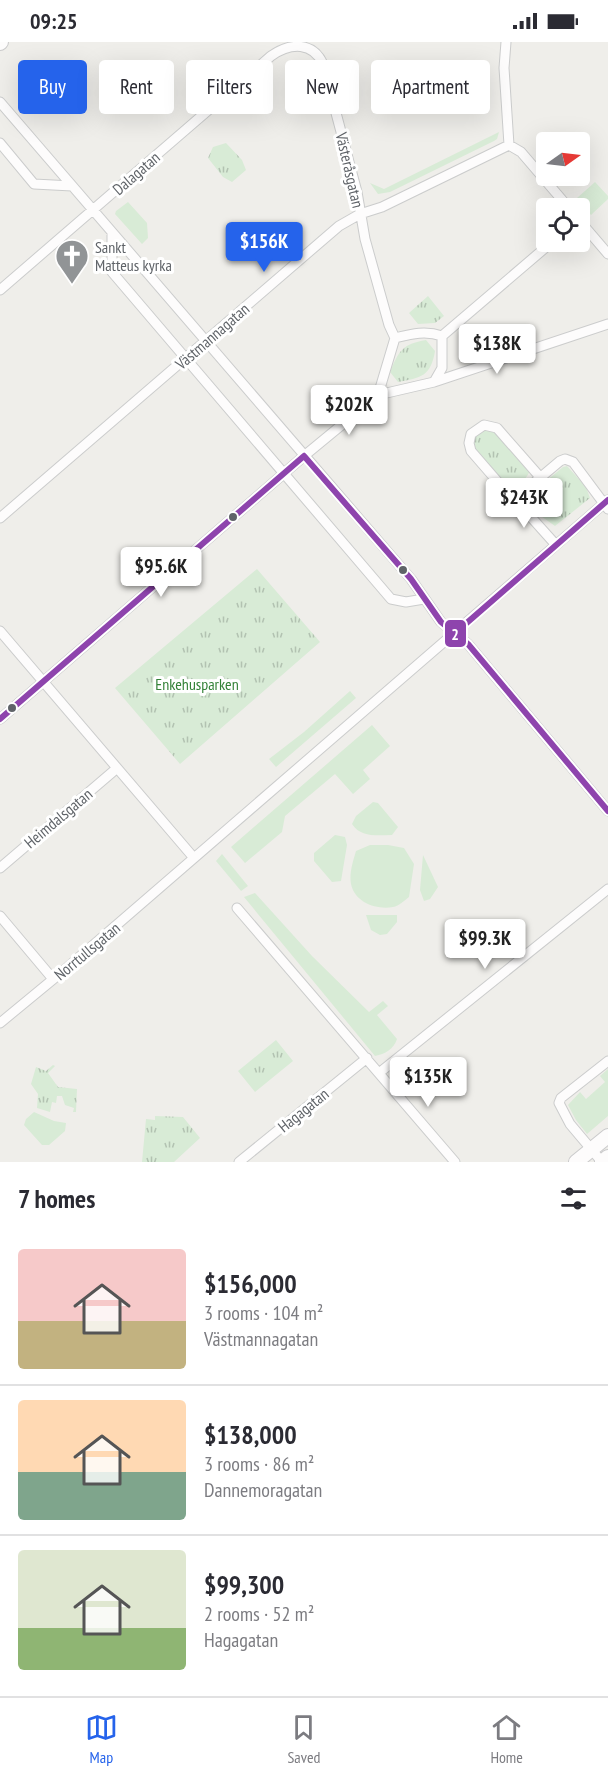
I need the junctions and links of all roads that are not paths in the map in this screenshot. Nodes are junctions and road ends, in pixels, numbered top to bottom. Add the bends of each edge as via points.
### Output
1 (506, 42) edge
2 (271, 56) joint
3 (0, 102) edge
4 (0, 143) edge
5 (509, 145) junction
6 (72, 186) junction
7 (560, 198) edge
8 (93, 210) junction
9 (360, 214) junction
10 (112, 233) junction
11 (590, 233) edge
12 (540, 252) edge
13 (608, 254) edge
14 (0, 290) edge
15 (608, 324) edge
16 (442, 336) junction
17 (395, 338) junction
18 (205, 341) junction
19 (186, 358) junction
20 (434, 382) junction
21 (378, 395) junction
22 (304, 456) junction
23 (285, 472) junction
24 (540, 477) junction
25 (521, 499) junction
26 (607, 504) edge
27 (0, 518) edge
28 (556, 545) junction
29 (424, 599) junction
30 (0, 631) edge
31 (454, 634) junction
32 (43, 682) junction
33 (0, 719) edge
34 (116, 769) junction
35 (608, 811) edge
36 (194, 858) junction
37 (0, 868) edge
38 (608, 889) edge
39 (237, 908) dead end
40 (0, 916) edge
41 (53, 979) junction
42 (0, 1023) edge
43 (367, 1058) junction
44 (608, 1061) edge
45 (380, 1072) junction
46 (608, 1136) edge
47 (591, 1149) junction
48 (608, 1157) edge
49 (239, 1162) edge
50 (455, 1162) edge
51 (576, 1162) edge
52 (602, 1162) edge

1 - 5 street
2 - 8 street, Dalagatan
2 - 9 street, Västeråsgatan via 295,44 306,45 320,55
3 - 6 street
4 - 6 street via 34,184
5 - 7 street via 521,152
5 - 9 street, Västmannagatan
6 - 8 street
8 - 10 street
8 - 14 street, Dalagatan
9 - 17 street, Västeråsgatan
9 - 18 street, Västmannagatan via 339,226
10 - 18 street
10 - 19 street via 112,272
11 - 13 street
12 - 16 street
15 - 20 street
16 - 17 street via 417,333
16 - 20 street via 442,368
17 - 21 street
18 - 19 street, Västmannagatan
18 - 22 street
19 - 23 street
19 - 27 street, Västmannagatan
20 - 21 street
21 - 22 street
22 - 23 street
22 - 29 street
23 - 29 street via 391,599
23 - 32 street
24 - 25 street via 522,493
24 - 25 street via 497,428 484,425 471,434 471,452 510,496
24 - 26 street via 560,460 573,462
25 - 28 street via 522,507
26 - 28 street, Norrtullsgatan
28 - 31 street, Norrtullsgatan
29 - 31 street
30 - 32 street
31 - 35 street via 468,644
31 - 36 street, Norrtullsgatan
32 - 33 street
32 - 34 street
34 - 36 street
34 - 37 street, Heimdalsgatan
36 - 41 street, Norrtullsgatan
38 - 45 street
39 - 43 street
40 - 41 street
41 - 42 street, Norrtullsgatan
43 - 45 street
43 - 49 street, Hagagatan
44 - 47 street via 559,1103
45 - 50 street
46 - 47 main road
47 - 51 main road
47 - 52 street
48 - 52 main road

